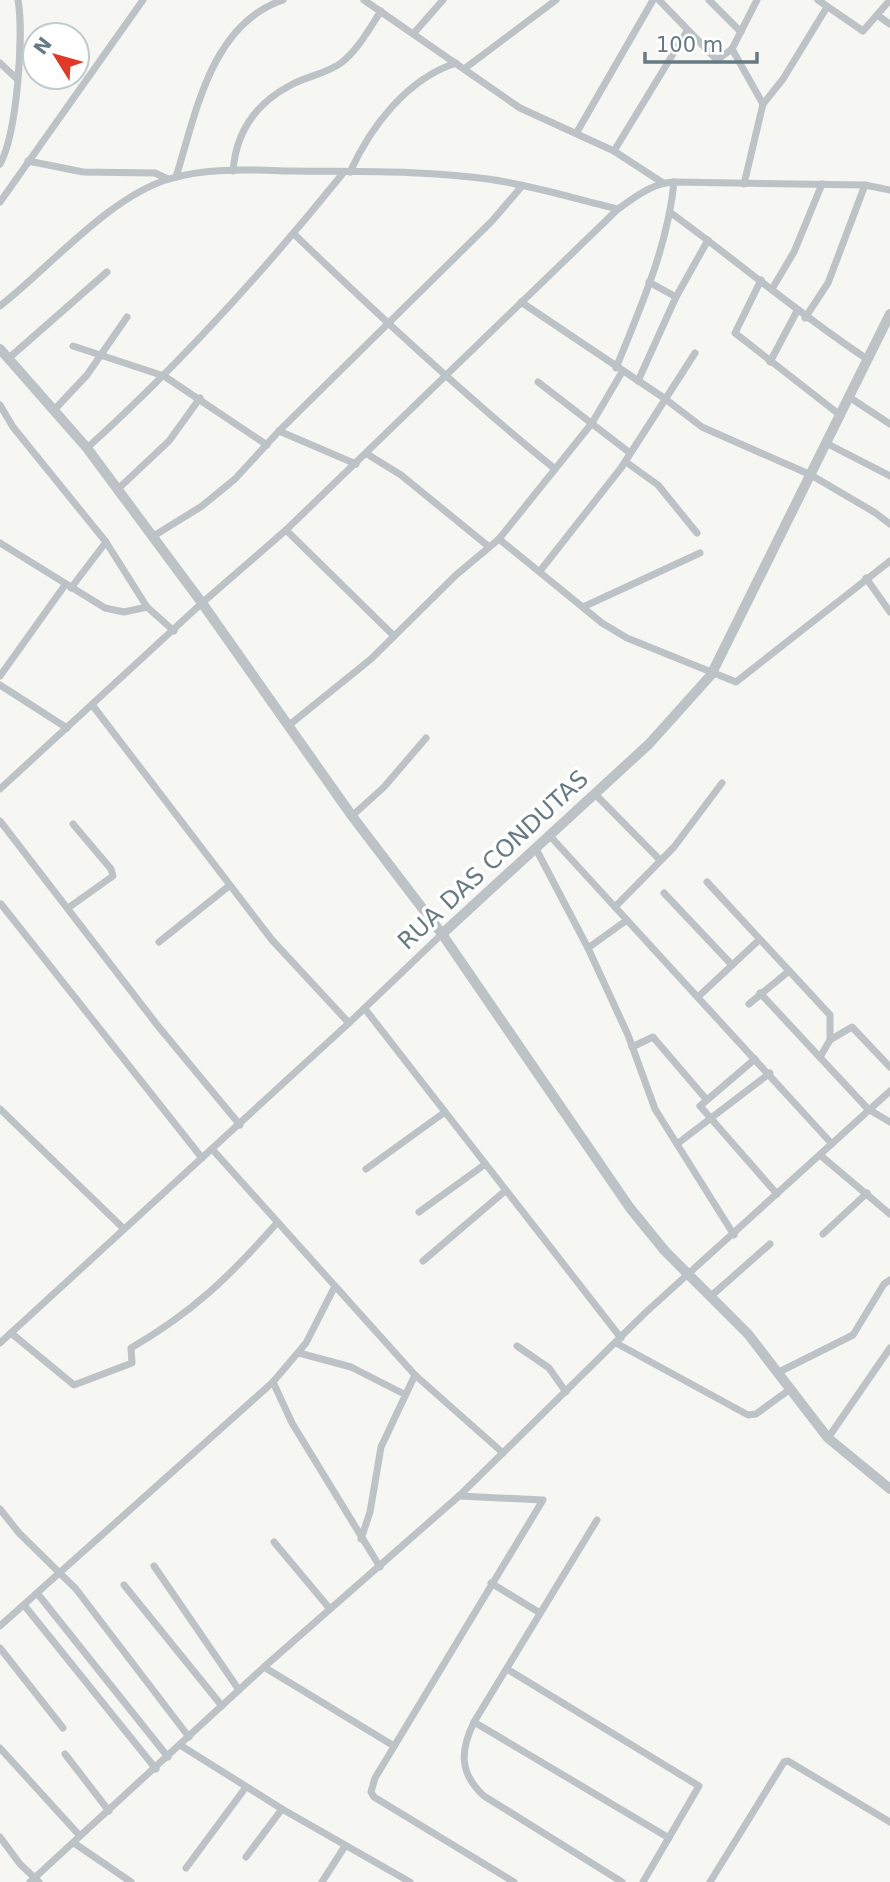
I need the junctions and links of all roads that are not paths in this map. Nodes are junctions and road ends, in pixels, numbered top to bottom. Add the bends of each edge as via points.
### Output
1 (18, 0) edge
2 (144, 0) edge
3 (283, 0) edge
4 (365, 0) edge
5 (443, 0) edge
6 (556, 0) edge
7 (653, 0) edge
8 (659, 0) edge
9 (709, 0) edge
10 (757, 0) edge
11 (818, 0) edge
12 (890, 0) edge
13 (827, 7) junction
14 (381, 11) junction
15 (877, 15) junction
16 (890, 24) edge
17 (687, 32) junction
18 (741, 32) junction
19 (414, 33) junction
20 (732, 49) junction
21 (0, 63) edge
22 (456, 63) junction
23 (464, 69) junction
24 (17, 79) junction
25 (764, 104) junction
26 (577, 132) junction
27 (614, 151) junction
28 (28, 161) junction
29 (0, 164) edge
30 (233, 171) junction
31 (347, 172) junction
32 (172, 178) junction
33 (674, 182) junction
34 (663, 183) junction
35 (744, 184) junction
36 (821, 184) junction
37 (865, 185) junction
38 (522, 186) junction
39 (890, 190) edge
40 (0, 202) edge
41 (618, 209) junction
42 (671, 213) junction
43 (293, 234) junction
44 (708, 240) junction
45 (107, 272) dead end
46 (761, 280) junction
47 (649, 282) junction
48 (772, 289) junction
49 (676, 297) junction
50 (521, 303) junction
51 (0, 306) edge
52 (797, 311) junction
53 (890, 314) edge
54 (127, 317) dead end
55 (805, 318) junction
56 (387, 324) junction
57 (73, 346) dead end
58 (0, 349) edge
59 (695, 353) dead end
60 (101, 355) junction
61 (9, 358) junction
62 (867, 359) junction
63 (770, 362) junction
64 (619, 370) junction
65 (163, 376) junction
66 (446, 376) junction
67 (638, 381) junction
68 (538, 382) dead end
69 (849, 397) junction
70 (200, 398) junction
71 (664, 398) junction
72 (0, 405) edge
73 (55, 409) junction
74 (840, 415) junction
75 (592, 423) junction
76 (890, 424) edge
77 (279, 431) junction
78 (826, 443) junction
79 (267, 444) junction
80 (87, 448) junction
81 (630, 453) junction
82 (367, 454) junction
83 (626, 461) junction
84 (356, 464) junction
85 (555, 469) junction
86 (811, 475) junction
87 (890, 476) edge
88 (118, 489) junction
89 (890, 524) edge
90 (286, 530) junction
91 (697, 533) dead end
92 (152, 537) junction
93 (499, 539) junction
94 (106, 542) junction
95 (0, 544) edge
96 (488, 546) junction
97 (701, 553) dead end
98 (890, 561) edge
99 (540, 571) junction
100 (866, 578) junction
101 (68, 587) junction
102 (202, 603) junction
103 (147, 607) junction
104 (583, 607) junction
105 (890, 611) edge
106 (174, 631) junction
107 (394, 636) junction
108 (711, 675) junction
109 (0, 676) edge
110 (0, 685) edge
111 (93, 706) junction
112 (288, 726) junction
113 (67, 727) junction
114 (426, 738) dead end
115 (722, 783) dead end
116 (0, 789) edge
117 (596, 795) junction
118 (352, 816) junction
119 (0, 821) edge
120 (73, 824) dead end
121 (550, 836) junction
122 (536, 849) junction
123 (660, 860) junction
124 (707, 882) dead end
125 (229, 886) junction
126 (664, 893) dead end
127 (1, 904) edge
128 (615, 907) junction
129 (68, 908) junction
130 (627, 919) junction
131 (442, 934) junction
132 (759, 940) junction
133 (159, 942) dead end
134 (588, 948) junction
135 (732, 965) junction
136 (789, 971) junction
137 (760, 993) junction
138 (699, 996) junction
139 (748, 1004) dead end
140 (365, 1009) junction
141 (349, 1023) junction
142 (830, 1040) junction
143 (632, 1047) junction
144 (820, 1057) junction
145 (755, 1059) junction
146 (890, 1067) edge
147 (770, 1073) junction
148 (890, 1091) edge
149 (706, 1098) junction
150 (0, 1109) edge
151 (869, 1109) junction
152 (445, 1112) junction
153 (711, 1120) junction
154 (890, 1122) edge
155 (240, 1125) junction
156 (677, 1144) junction
157 (832, 1144) junction
158 (212, 1149) junction
159 (820, 1155) junction
160 (202, 1158) junction
161 (484, 1165) junction
162 (366, 1169) dead end
163 (505, 1191) junction
164 (867, 1193) junction
165 (777, 1194) junction
166 (419, 1212) dead end
167 (890, 1214) edge
168 (276, 1224) junction
169 (123, 1228) junction
170 (823, 1234) dead end
171 (734, 1235) junction
172 (770, 1244) dead end
173 (422, 1261) dead end
174 (689, 1274) junction
175 (890, 1280) edge
176 (334, 1288) junction
177 (711, 1296) junction
178 (11, 1333) junction
179 (618, 1340) junction
180 (0, 1343) edge
181 (517, 1346) dead end
182 (890, 1348) edge
183 (299, 1353) junction
184 (776, 1374) junction
185 (415, 1375) junction
186 (273, 1382) junction
187 (789, 1390) junction
188 (566, 1392) junction
189 (404, 1394) junction
190 (828, 1438) junction
191 (503, 1453) junction
192 (890, 1489) edge
193 (458, 1496) junction
194 (0, 1509) edge
195 (597, 1520) dead end
196 (361, 1540) junction
197 (274, 1542) dead end
198 (154, 1566) dead end
199 (380, 1567) junction
200 (59, 1572) junction
201 (491, 1583) junction
202 (124, 1585) dead end
203 (37, 1593) junction
204 (24, 1605) junction
205 (330, 1609) junction
206 (540, 1613) junction
207 (0, 1626) edge
208 (0, 1648) edge
209 (264, 1667) junction
210 (507, 1669) junction
211 (239, 1690) junction
212 (222, 1706) junction
213 (474, 1722) junction
214 (63, 1728) dead end
215 (189, 1737) junction
216 (180, 1745) junction
217 (394, 1746) junction
218 (0, 1748) edge
219 (65, 1754) dead end
220 (169, 1757) junction
221 (156, 1769) junction
222 (246, 1787) junction
223 (282, 1809) junction
224 (109, 1811) junction
225 (890, 1822) edge
226 (80, 1836) junction
227 (0, 1837) edge
228 (669, 1838) junction
229 (74, 1843) junction
230 (345, 1846) junction
231 (246, 1857) dead end
232 (186, 1868) dead end
233 (34, 1881) edge
234 (131, 1882) edge
235 (322, 1882) edge
236 (410, 1882) edge
237 (514, 1882) edge
238 (622, 1882) edge
239 (643, 1882) edge
240 (710, 1882) edge

1 - 24 street
2 - 28 street
3 - 32 street via 252,16 226,42
4 - 14 street
5 - 19 street
6 - 23 street
7 - 26 street
8 - 17 street
9 - 18 street
10 - 18 street
11 - 13 street
12 - 15 street
13 - 15 street via 863,31
13 - 25 street
14 - 19 street
14 - 30 street via 340,63 291,85 259,111 238,138
15 - 16 street
17 - 20 street via 717,61
17 - 27 street
18 - 20 street
19 - 22 street
20 - 25 street
21 - 24 street
22 - 23 street
22 - 31 street via 424,76 411,87 372,131
23 - 26 street via 520,108
24 - 29 street via 9,140
25 - 35 street
26 - 27 street
27 - 34 street
28 - 32 street via 83,172 155,173
28 - 40 street
30 - 31 street
30 - 32 street
31 - 38 street via 454,176
31 - 43 street
32 - 51 street via 97,221
33 - 34 street
33 - 35 street
33 - 42 street
34 - 41 street
35 - 36 street
36 - 37 street
36 - 48 street via 794,252
37 - 39 street
37 - 55 street via 828,283
38 - 41 street
38 - 56 street
41 - 50 street
42 - 44 street
42 - 47 street
43 - 56 street
43 - 65 street
44 - 46 street
44 - 49 street
45 - 61 street
46 - 48 street
46 - 63 street via 735,333
47 - 49 street
47 - 64 street
48 - 52 street
49 - 67 street
50 - 64 street
50 - 66 street
52 - 55 street
52 - 63 street
53 - 62 street, RUA DAS CONDUTAS
54 - 60 street
55 - 62 street
56 - 66 street
56 - 77 street
57 - 60 street
58 - 61 street
59 - 71 street
60 - 65 street
60 - 73 street
61 - 73 street
62 - 69 street, RUA DAS CONDUTAS
63 - 74 street
64 - 67 street
64 - 75 street
65 - 70 street
65 - 80 street
66 - 82 street
66 - 85 street
67 - 71 street
68 - 75 street
69 - 74 street, RUA DAS CONDUTAS
69 - 76 street
70 - 79 street
70 - 88 street via 164,447
71 - 81 street
71 - 86 street via 714,434
72 - 94 street
73 - 80 street
74 - 78 street, RUA DAS CONDUTAS
75 - 81 street
75 - 85 street
77 - 79 street
77 - 84 street
78 - 86 street, RUA DAS CONDUTAS
78 - 87 street
79 - 92 street via 202,506
80 - 88 street
81 - 83 street
82 - 84 street
82 - 96 street via 401,475
83 - 91 street via 658,485
83 - 99 street
84 - 90 street
85 - 93 street
86 - 89 street
86 - 108 street, RUA DAS CONDUTAS
88 - 92 street
90 - 102 street
90 - 107 street
92 - 102 street
93 - 96 street
93 - 99 street
94 - 101 street
94 - 103 street
95 - 101 street
96 - 107 street
97 - 104 street
98 - 100 street
99 - 104 street
100 - 105 street
100 - 108 street via 742,681
101 - 103 street via 113,611
101 - 109 street
102 - 106 street
102 - 112 street
103 - 106 street
104 - 108 street via 627,638
106 - 111 street
107 - 112 street
108 - 117 street, RUA DAS CONDUTAS
110 - 113 street
111 - 113 street
111 - 125 street
112 - 118 street
113 - 116 street
114 - 118 street
115 - 123 street
117 - 121 street, RUA DAS CONDUTAS
117 - 123 street
118 - 131 street
119 - 129 street
120 - 129 street via 113,876
121 - 122 street, RUA DAS CONDUTAS
121 - 128 street
122 - 131 street, RUA DAS CONDUTAS
122 - 134 street
123 - 128 street
124 - 132 street
125 - 133 street
125 - 141 street via 302,975
126 - 135 street
127 - 160 street
128 - 130 street
129 - 155 street
130 - 134 street
130 - 138 street
131 - 140 street, RUA DAS CONDUTAS
131 - 174 street via 630,1208
132 - 135 street
132 - 136 street
134 - 143 street
135 - 138 street
136 - 137 street
136 - 142 street via 830,1015
137 - 139 street
137 - 144 street
138 - 145 street
140 - 141 street, RUA DAS CONDUTAS
140 - 152 street
141 - 155 street, RUA DAS CONDUTAS
142 - 144 street
142 - 146 street via 852,1027
143 - 149 street via 653,1037
143 - 156 street via 655,1109
144 - 151 street
145 - 147 street
145 - 149 street
147 - 153 street
147 - 157 street
148 - 151 street
149 - 153 street via 700,1108
150 - 169 street
151 - 154 street
151 - 157 street
152 - 161 street
152 - 162 street
153 - 156 street
153 - 165 street
155 - 158 street, RUA DAS CONDUTAS
156 - 171 street
157 - 159 street
158 - 160 street, RUA DAS CONDUTAS
158 - 168 street
159 - 164 street
159 - 165 street
160 - 169 street, RUA DAS CONDUTAS
161 - 163 street
161 - 166 street
163 - 173 street
163 - 179 street
164 - 167 street
164 - 170 street
165 - 171 street
168 - 176 street
168 - 178 street via 215,1290 164,1331 131,1348 132,1363 74,1385
169 - 178 street, RUA DAS CONDUTAS
171 - 174 street
172 - 177 street
174 - 177 street
174 - 179 street
175 - 184 street via 853,1335
176 - 183 street
176 - 185 street
177 - 184 street via 742,1327
178 - 180 street, RUA DAS CONDUTAS
179 - 187 street via 748,1415 756,1415
179 - 188 street
181 - 188 street via 549,1368
182 - 190 street
183 - 186 street
183 - 189 street via 352,1367
184 - 187 street
185 - 189 street
185 - 191 street
186 - 196 street
186 - 200 street
187 - 190 street
188 - 191 street
189 - 196 street via 381,1447
190 - 192 street
191 - 193 street
193 - 199 street
193 - 201 street via 543,1500
194 - 200 street
195 - 206 street
196 - 199 street
197 - 205 street
198 - 211 street
199 - 205 street
200 - 203 street
200 - 215 street
201 - 206 street
201 - 217 street
202 - 212 street
203 - 204 street
203 - 220 street
204 - 207 street
204 - 221 street
205 - 209 street
206 - 210 street
208 - 214 street
209 - 211 street
209 - 217 street
210 - 213 street
210 - 228 street via 696,1782 698,1791
211 - 212 street
212 - 215 street
213 - 228 street
213 - 238 street via 463,1754 468,1779 476,1788
215 - 216 street
216 - 220 street
216 - 222 street
217 - 237 street via 371,1787 374,1797
218 - 226 street
219 - 224 street
220 - 221 street
221 - 224 street
222 - 223 street
222 - 232 street
223 - 230 street
223 - 231 street
224 - 226 street
225 - 240 street via 784,1762
226 - 229 street
227 - 233 street
228 - 239 street
229 - 233 street
229 - 234 street
230 - 235 street
230 - 236 street

